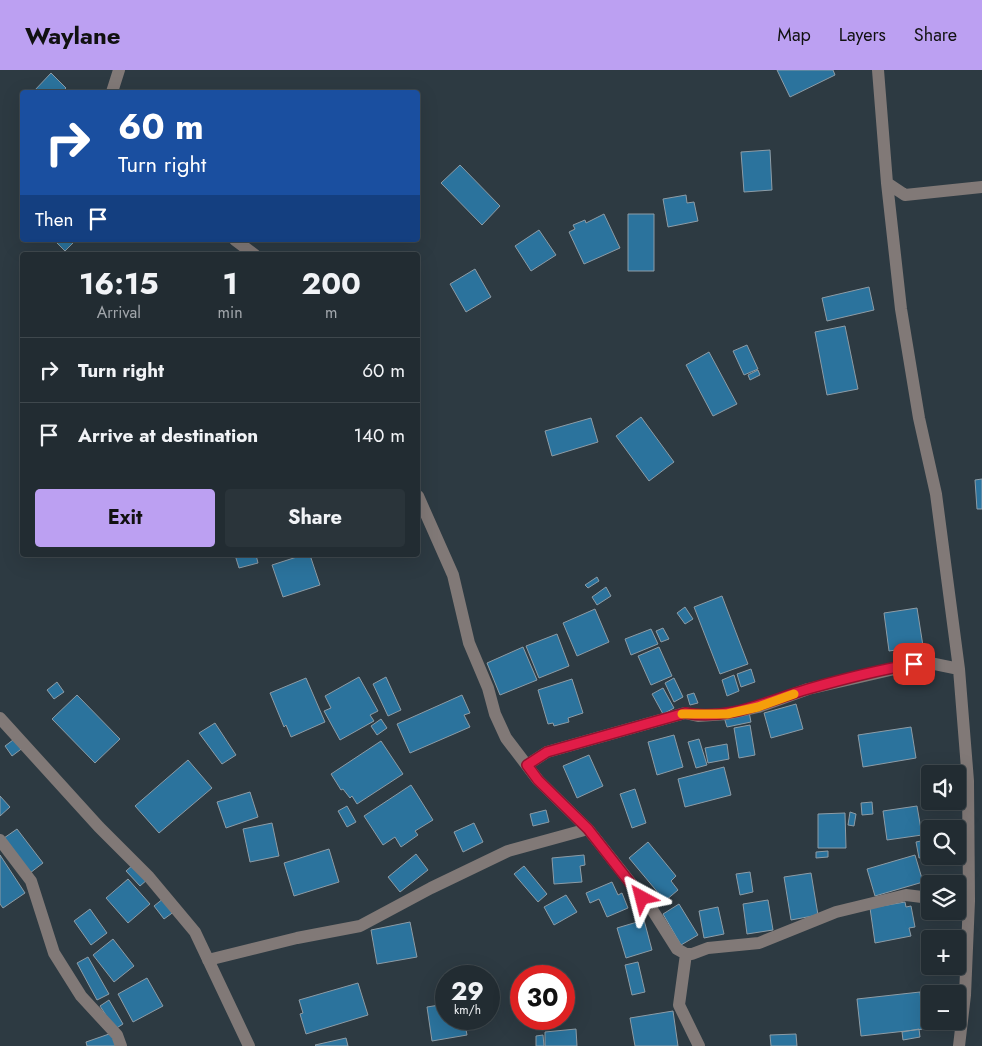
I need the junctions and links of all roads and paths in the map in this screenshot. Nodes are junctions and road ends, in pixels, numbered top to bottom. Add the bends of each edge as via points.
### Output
1 (119, 70) edge
2 (878, 70) edge
3 (113, 90) edge
4 (887, 183) junction
5 (982, 187) edge
6 (905, 195) junction
7 (891, 220) junction
8 (238, 242) edge
9 (251, 252) edge
10 (420, 501) edge
11 (959, 669) junction
12 (0, 718) edge
13 (527, 765) junction
14 (588, 829) junction
15 (0, 840) edge
16 (964, 875) edge
17 (921, 897) edge
18 (963, 920) edge
19 (686, 954) junction
20 (208, 960) junction
21 (121, 1046) edge
22 (249, 1046) edge
23 (699, 1046) edge
24 (959, 1046) edge

1 - 3 street
2 - 4 street
4 - 6 street
4 - 7 street
5 - 6 street
6 - 7 street
7 - 11 street via 919,418 936,494
8 - 9 street
10 - 13 street via 453,575 469,643 495,714 506,738
11 - 13 street via 924,662 808,689 727,714 698,716 685,713 547,752
11 - 16 street via 968,782
12 - 20 street via 149,877 195,932
13 - 14 street
14 - 19 street via 652,911 676,949
14 - 20 street via 508,851 360,926
15 - 21 street via 31,881 54,953 81,996 117,1036
17 - 19 street via 906,896 836,912 759,943 708,948
18 - 24 street via 965,994
19 - 23 street via 679,1005
20 - 22 street

